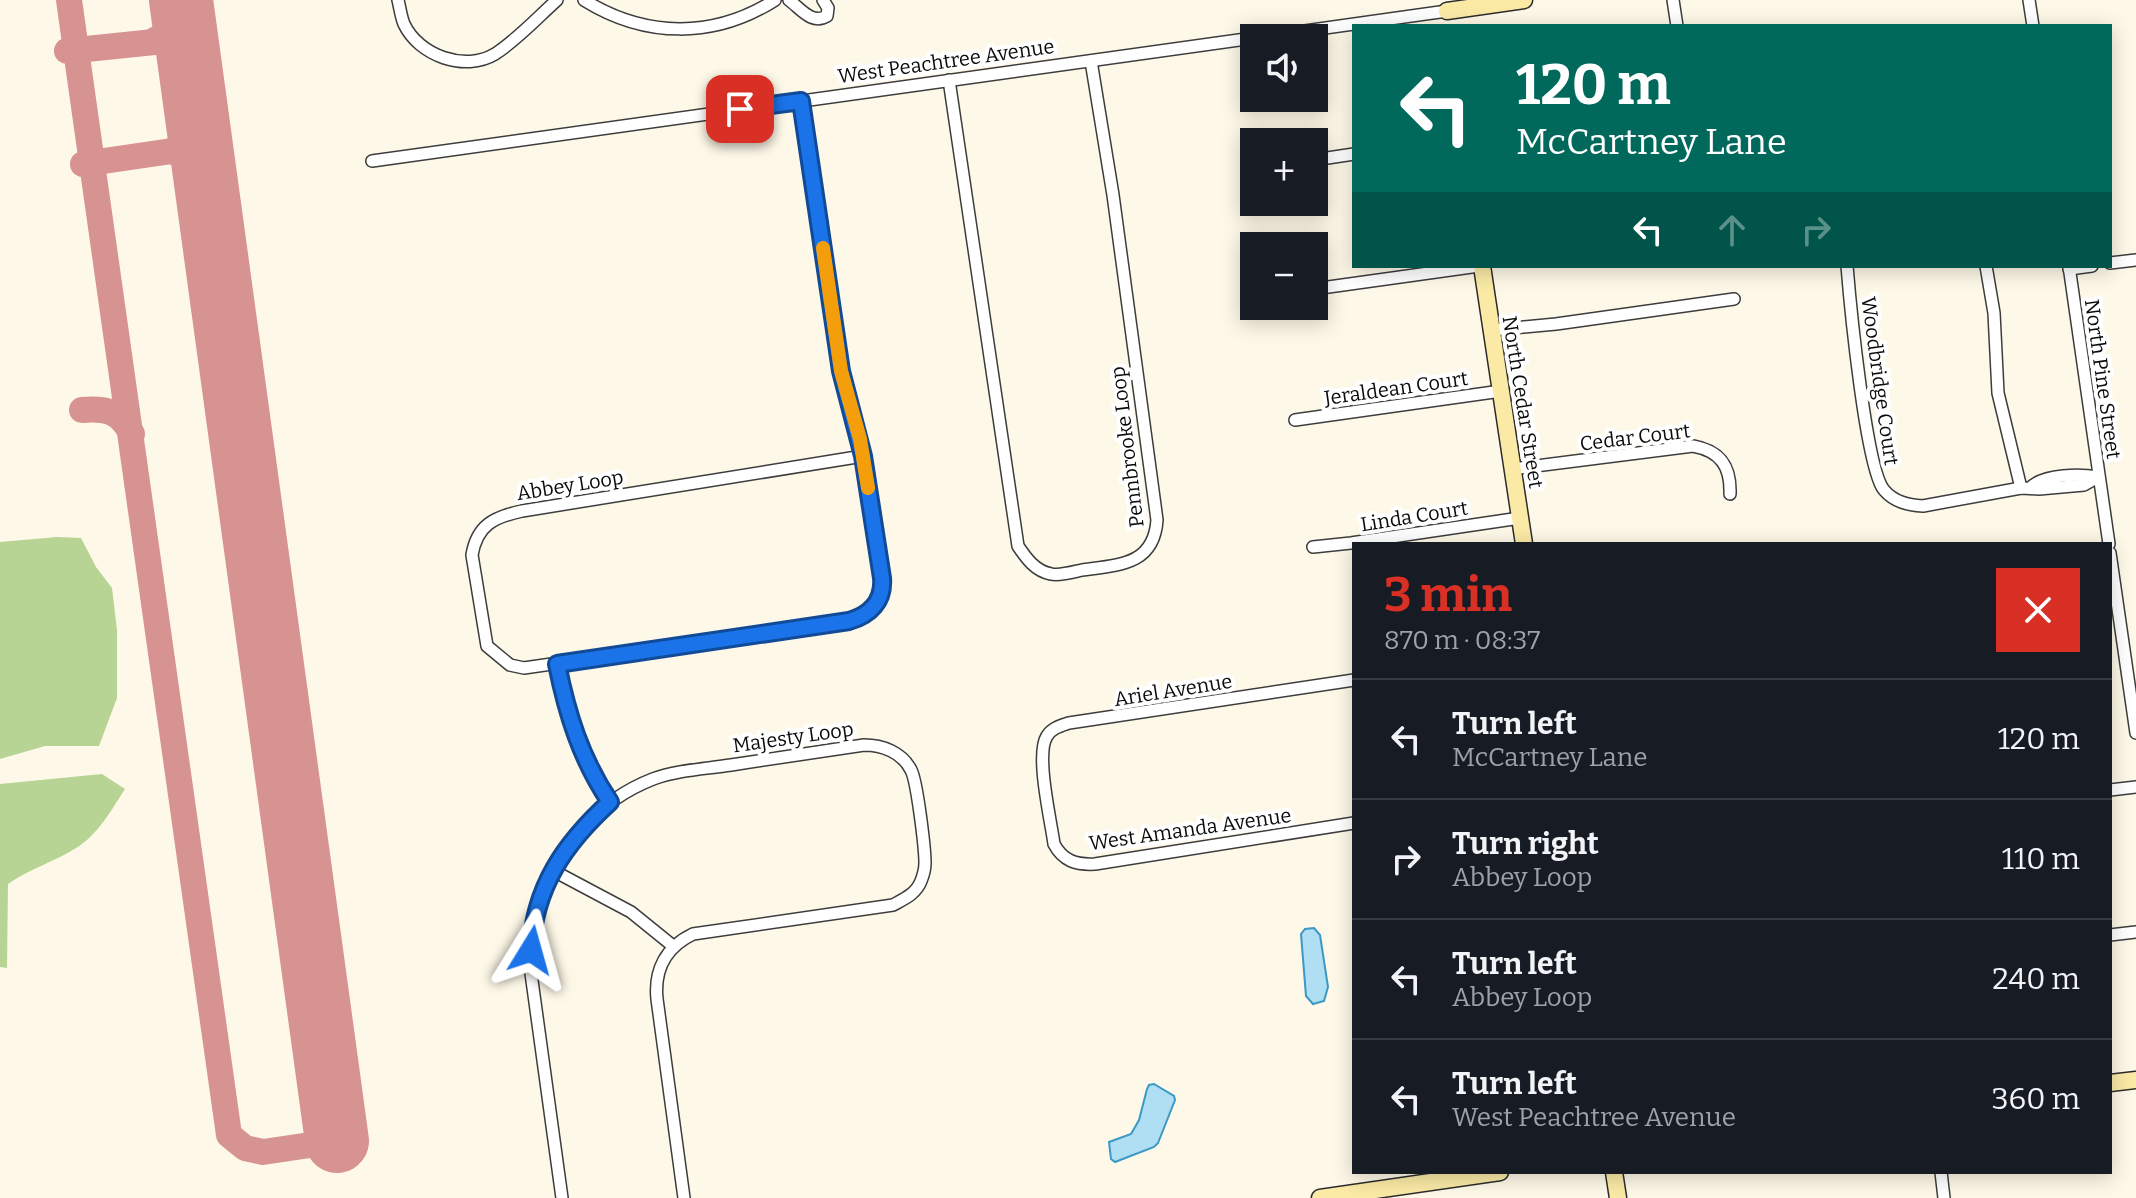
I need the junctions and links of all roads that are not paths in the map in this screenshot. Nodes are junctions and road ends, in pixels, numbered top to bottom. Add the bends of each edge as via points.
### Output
1 (398, 0) edge
2 (557, 0) edge
3 (584, 0) edge
4 (775, 0) edge
5 (789, 0) edge
6 (823, 0) edge
7 (1524, 0) edge
8 (1673, 0) edge
9 (2029, 0) edge
10 (1448, 12) edge
11 (1361, 24) edge
12 (1677, 24) edge
13 (2033, 24) edge
14 (1352, 25) edge
15 (1091, 61) junction
16 (949, 80) junction
17 (801, 101) junction
18 (1352, 154) edge
19 (1328, 158) edge
20 (372, 161) dead end
21 (2136, 260) edge
22 (2112, 263) edge
23 (1466, 268) edge
24 (1480, 268) edge
25 (1847, 268) edge
26 (1986, 268) edge
27 (2069, 268) edge
28 (1328, 287) edge
29 (1734, 299) dead end
30 (1492, 330) junction
31 (1501, 391) junction
32 (1295, 420) dead end
33 (863, 456) junction
34 (1512, 469) junction
35 (2098, 477) junction
36 (2026, 488) junction
37 (1730, 494) dead end
38 (1520, 518) junction
39 (1358, 542) edge
40 (1524, 542) edge
41 (2109, 542) edge
42 (1352, 543) edge
43 (1313, 547) dead end
44 (2112, 566) edge
45 (2136, 632) edge
46 (2122, 634) junction
47 (557, 664) junction
48 (1352, 680) edge
49 (2136, 733) edge
50 (1045, 782) joint
51 (2136, 787) edge
52 (2112, 790) edge
53 (610, 802) junction
54 (1352, 823) edge
55 (552, 870) junction
56 (2136, 932) edge
57 (2112, 935) edge
58 (673, 946) junction
59 (2136, 1080) edge
60 (2112, 1083) edge
61 (1486, 1174) edge
62 (1614, 1174) edge
63 (1941, 1174) edge
64 (562, 1198) edge
65 (684, 1198) edge
66 (1320, 1198) edge
67 (1618, 1198) edge
68 (1944, 1198) edge

1 - 2 street via 405,25 419,43 440,57 470,62 494,55
3 - 4 street via 622,20 676,31 742,19
5 - 6 street via 821,20 828,8
7 - 10 street, West Peachtree Avenue
8 - 12 street
9 - 13 street
10 - 11 street, West Peachtree Avenue
14 - 15 street, West Peachtree Avenue
15 - 16 street, West Peachtree Avenue
15 - 16 street, Pennbrooke Loop via 1157,520 1147,550 1110,567 1052,574 1027,559 1018,546
16 - 17 street, West Peachtree Avenue
17 - 20 street, West Peachtree Avenue
17 - 33 street, Abbey Loop via 841,371
18 - 19 street
21 - 22 street
23 - 28 street
24 - 30 street, North Cedar Street
25 - 36 street, Woodbridge Court via 1867,424 1882,489 1901,502 1923,506
26 - 36 street via 1998,393
27 - 35 street, North Pine Street
29 - 30 street
30 - 31 street, North Cedar Street
31 - 32 street, Jeraldean Court
31 - 34 street, North Cedar Street
33 - 47 street, Abbey Loop via 883,586 862,617
33 - 47 street, Abbey Loop via 491,520 474,541 472,555 487,646 510,665
34 - 37 street, Cedar Court via 1693,446 1725,462
34 - 38 street, North Cedar Street
35 - 36 street, Woodbridge Court via 2084,485
35 - 41 street, North Pine Street
38 - 39 street, Linda Court
38 - 40 street, North Cedar Street
42 - 43 street, Linda Court
44 - 46 street
45 - 46 street
46 - 49 street
47 - 53 street via 577,743
48 - 50 street, Ariel Avenue via 1069,723 1055,728 1043,744
50 - 54 street, West Amanda Avenue via 1054,844 1068,861 1086,864
51 - 52 street
53 - 55 street, Majesty Loop via 584,825
53 - 58 street, Majesty Loop via 676,773 864,745 897,754 913,772 925,864 922,880 907,899 877,908 693,934
55 - 58 street via 631,912
55 - 64 street, Majesty Loop via 538,902 530,966
56 - 57 street
58 - 65 street via 662,961 656,986
59 - 60 street
61 - 66 street
62 - 67 street
63 - 68 street

